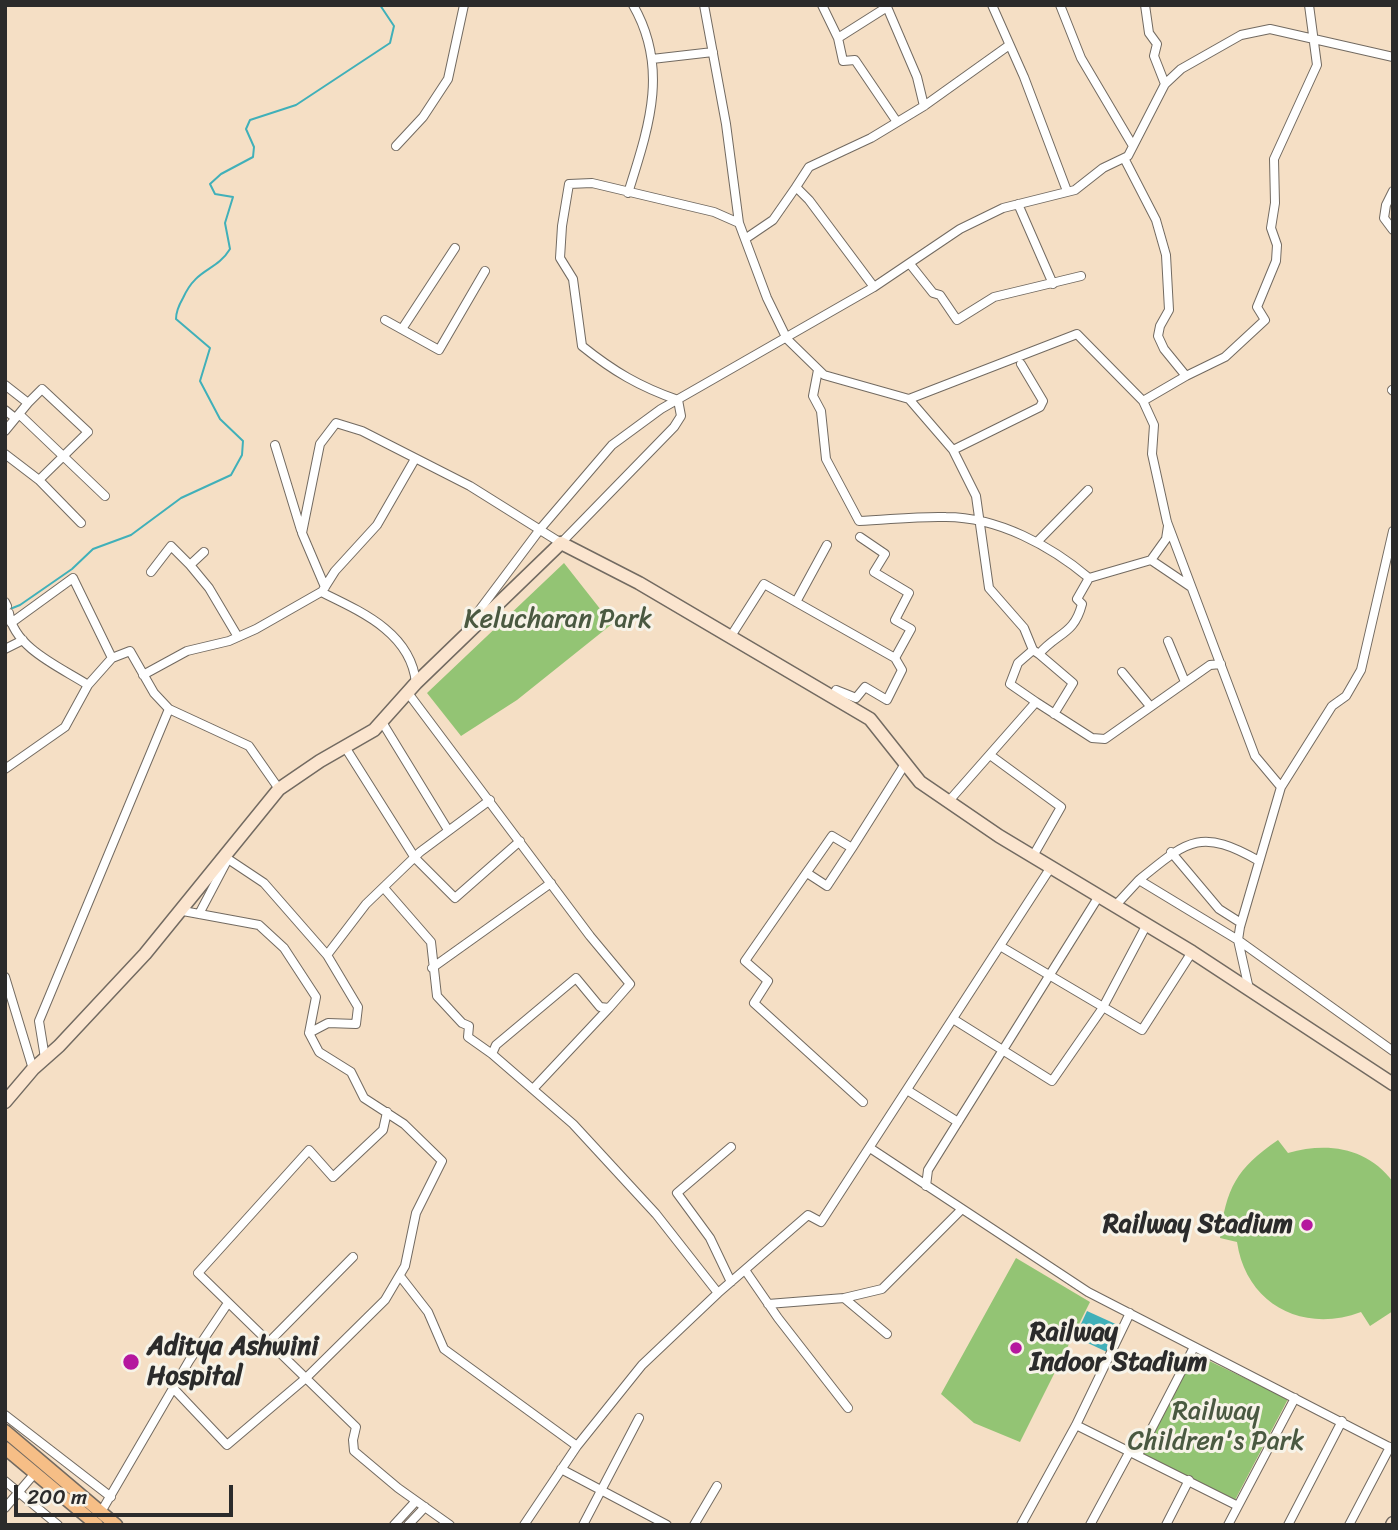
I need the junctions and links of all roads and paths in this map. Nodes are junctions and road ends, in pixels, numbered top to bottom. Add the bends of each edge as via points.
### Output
1 (464, 5) edge
2 (633, 5) edge
3 (704, 5) edge
4 (822, 5) edge
5 (992, 5) edge
6 (1060, 5) edge
7 (1145, 5) edge
8 (1309, 5) edge
9 (838, 38) junction
10 (1316, 41) junction
11 (1008, 46) junction
12 (713, 52) junction
13 (1393, 57) edge
14 (652, 59) junction
15 (1165, 84) junction
16 (925, 106) junction
17 (897, 122) junction
18 (396, 146) dead end
19 (1133, 146) junction
20 (1124, 158) junction
21 (796, 187) junction
22 (1067, 191) junction
23 (1393, 191) edge
24 (628, 193) junction
25 (1018, 204) junction
26 (738, 223) junction
27 (1393, 230) edge
28 (745, 240) junction
29 (455, 248) dead end
30 (910, 264) junction
31 (485, 271) dead end
32 (1081, 276) dead end
33 (1053, 284) junction
34 (874, 287) junction
35 (385, 320) dead end
36 (402, 329) junction
37 (787, 339) junction
38 (1021, 364) dead end
39 (818, 370) junction
40 (1186, 376) junction
41 (5, 385) edge
42 (909, 399) junction
43 (678, 400) junction
44 (1143, 401) junction
45 (29, 403) junction
46 (5, 410) edge
47 (17, 416) junction
48 (5, 431) edge
49 (275, 445) dead end
50 (953, 450) junction
51 (5, 454) edge
52 (64, 454) junction
53 (415, 459) junction
54 (39, 480) junction
55 (1087, 490) dead end
56 (105, 496) dead end
57 (980, 521) junction
58 (81, 523) dead end
59 (1168, 525) junction
60 (541, 528) junction
61 (1393, 531) edge
62 (302, 533) junction
63 (860, 537) dead end
64 (1037, 542) junction
65 (561, 543) junction
66 (827, 545) dead end
67 (204, 552) dead end
68 (1151, 560) junction
69 (190, 565) junction
70 (150, 572) dead end
71 (1089, 578) junction
72 (1192, 588) junction
73 (323, 590) junction
74 (796, 602) junction
75 (7, 607) edge
76 (11, 624) junction
77 (731, 636) junction
78 (238, 637) junction
79 (23, 640) junction
80 (1168, 641) dead end
81 (5, 649) edge
82 (449, 651) junction
83 (1036, 652) junction
84 (113, 658) junction
85 (895, 658) junction
86 (1221, 664) junction
87 (1122, 672) dead end
88 (143, 675) junction
89 (1185, 682) junction
90 (88, 685) junction
91 (412, 688) junction
92 (836, 690) dead end
93 (1036, 702) junction
94 (1150, 706) junction
95 (170, 709) junction
96 (1054, 714) junction
97 (382, 722) junction
98 (345, 747) junction
99 (990, 755) junction
100 (905, 764) junction
101 (5, 769) edge
102 (1281, 787) junction
103 (279, 789) junction
104 (490, 800) junction
105 (948, 802) junction
106 (448, 830) junction
107 (520, 841) junction
108 (852, 848) junction
109 (1171, 852) junction
110 (1033, 856) junction
111 (415, 858) junction
112 (1259, 861) junction
113 (1051, 867) junction
114 (807, 873) junction
115 (1139, 880) junction
116 (551, 883) junction
117 (384, 888) junction
118 (1099, 896) junction
119 (1115, 906) junction
120 (183, 911) junction
121 (199, 914) junction
122 (1241, 923) junction
123 (1146, 926) junction
124 (1238, 940) junction
125 (1000, 946) junction
126 (1192, 952) junction
127 (327, 955) junction
128 (432, 968) junction
129 (1049, 975) junction
130 (5, 977) edge
131 (1249, 989) junction
132 (609, 1009) junction
133 (1102, 1009) junction
134 (954, 1019) junction
135 (309, 1033) junction
136 (1003, 1050) junction
137 (1393, 1051) edge
138 (492, 1054) junction
139 (45, 1058) junction
140 (33, 1069) junction
141 (1393, 1084) edge
142 (533, 1089) junction
143 (908, 1090) junction
144 (5, 1102) edge
145 (863, 1102) dead end
146 (387, 1112) junction
147 (958, 1122) junction
148 (731, 1147) dead end
149 (870, 1148) junction
150 (926, 1186) junction
151 (962, 1209) junction
152 (353, 1257) dead end
153 (745, 1270) junction
154 (400, 1276) junction
155 (731, 1282) junction
156 (718, 1293) junction
157 (844, 1298) junction
158 (228, 1303) junction
159 (768, 1304) junction
160 (1130, 1314) junction
161 (887, 1334) dead end
162 (268, 1343) junction
163 (1194, 1347) junction
164 (306, 1378) junction
165 (174, 1389) junction
166 (1295, 1398) junction
167 (848, 1408) dead end
168 (5, 1415) edge
169 (639, 1418) dead end
170 (1342, 1421) junction
171 (1076, 1425) junction
172 (5, 1432) edge
173 (577, 1446) junction
174 (1391, 1448) edge
175 (14, 1450) edge
176 (1134, 1453) junction
177 (561, 1469) junction
178 (34, 1473) junction
179 (5, 1480) edge
180 (1189, 1480) junction
181 (716, 1486) dead end
182 (601, 1490) junction
183 (19, 1491) junction
184 (111, 1497) junction
185 (416, 1501) junction
186 (1238, 1506) junction
187 (425, 1507) junction
188 (5, 1508) edge
189 (99, 1518) edge
190 (58, 1525) edge
191 (116, 1525) edge
192 (394, 1525) edge
193 (408, 1525) edge
194 (450, 1525) edge
195 (524, 1525) edge
196 (583, 1525) edge
197 (667, 1525) edge
198 (694, 1525) edge
199 (1021, 1525) edge
200 (1090, 1525) edge
201 (1166, 1525) edge
202 (1228, 1525) edge
203 (1288, 1525) edge
204 (1349, 1525) edge

1 - 18 street via 448,79 423,117
2 - 14 street via 647,30
3 - 12 street
4 - 9 street
5 - 11 street
6 - 19 street via 1082,58
7 - 15 street via 1149,33 1157,44 1154,56
8 - 10 street
9 - 16 street via 887,6
9 - 17 street via 843,61 855,60
10 - 13 street
10 - 15 street via 1270,29 1241,35 1181,69
10 - 40 street via 1317,65 1274,159 1271,228 1276,261 1257,307 1265,320 1225,357
11 - 16 street
11 - 22 street
12 - 14 street
12 - 26 street
14 - 24 street via 652,118
15 - 19 street
16 - 17 street
17 - 21 street via 809,167
19 - 20 street
20 - 22 street
20 - 40 street via 1156,220 1167,254 1170,310 1158,336
21 - 28 street via 773,220
21 - 34 street
22 - 25 street
23 - 27 street via 1384,218
24 - 26 street via 714,212
24 - 43 street via 592,183 569,184 560,258 573,279 582,346 613,372
25 - 30 street via 960,229
25 - 33 street
26 - 28 street
28 - 37 street
29 - 36 street
30 - 33 street via 957,320 993,297
30 - 34 street
31 - 36 street via 439,350
32 - 33 street
34 - 37 street
35 - 36 street
37 - 39 street
37 - 43 street
38 - 50 street via 1042,401 1040,407
39 - 42 street
39 - 57 street via 813,396 821,411 827,459 859,521 947,517
40 - 44 street
41 - 45 street
42 - 44 street via 1077,334
42 - 50 street
43 - 60 street via 612,445
43 - 65 street via 681,416 674,427
44 - 59 street via 1154,425 1152,454
45 - 47 street
45 - 52 street via 42,389 88,432
46 - 47 street
47 - 48 street
47 - 52 street
49 - 62 street
50 - 57 street via 976,496
51 - 54 street
52 - 54 street
52 - 56 street
53 - 60 street
53 - 62 street via 362,431 336,423 320,444
53 - 73 street via 377,525
54 - 58 street
55 - 64 street
57 - 64 street
57 - 83 street via 989,588 1024,628
59 - 68 street via 1166,539
59 - 72 street
60 - 65 street
60 - 82 street
61 - 102 street via 1361,670 1346,695 1332,706
62 - 73 street
63 - 85 street via 885,554 874,572 909,593 895,620 911,629
64 - 71 street
65 - 77 street
65 - 82 street
66 - 74 street
67 - 69 street
68 - 71 street
68 - 72 street
69 - 70 street via 172,546
69 - 78 street
71 - 83 street via 1076,599 1082,604 1077,622
72 - 86 street
73 - 78 street
73 - 91 street via 404,646 415,671
74 - 77 street via 764,584
74 - 85 street
75 - 76 street
76 - 79 street
76 - 84 street via 73,578
77 - 100 street via 870,719
78 - 88 street via 187,651
79 - 81 street
79 - 90 street
80 - 89 street
82 - 91 street
83 - 93 street via 1018,663 1010,684
83 - 96 street via 1073,683
84 - 88 street via 130,651
84 - 90 street
85 - 92 street via 902,670 887,700 864,687 856,698
86 - 89 street via 1210,665
86 - 102 street via 1255,756
87 - 94 street
88 - 95 street
89 - 94 street
90 - 101 street via 65,727
91 - 97 street
91 - 104 street
93 - 96 street
93 - 99 street
94 - 96 street via 1105,739 1091,738
95 - 103 street via 249,746
95 - 139 street via 39,1021
97 - 98 street
97 - 106 street
98 - 103 street
98 - 111 street
99 - 105 street
99 - 110 street via 1061,807
100 - 105 street via 920,782
100 - 108 street
102 - 112 street
103 - 120 street
104 - 106 street
104 - 107 street
105 - 110 street
106 - 111 street
107 - 111 street via 455,898
107 - 116 street
108 - 114 street via 832,836
108 - 114 street via 827,886
109 - 112 street via 1198,841 1224,843
109 - 115 street
109 - 122 street via 1219,909
110 - 113 street
111 - 117 street
112 - 122 street
113 - 118 street
113 - 125 street
114 - 145 street via 745,961 768,981 754,1003
115 - 119 street
115 - 124 street
116 - 128 street
116 - 132 street via 630,984
117 - 127 street
117 - 128 street via 431,942
118 - 119 street
118 - 129 street
119 - 123 street
120 - 121 street
120 - 139 street
121 - 127 street via 228,859 264,883
121 - 135 street via 259,925 284,948 316,997
122 - 124 street
123 - 126 street
123 - 133 street
124 - 131 street
124 - 137 street
125 - 129 street
125 - 134 street
126 - 131 street
126 - 133 street via 1142,1030
127 - 135 street via 358,1007 356,1024 328,1023
128 - 138 street via 437,996 469,1026 468,1037
129 - 133 street
129 - 136 street
130 - 140 street
131 - 141 street
132 - 138 street via 600,1007 576,978 496,1045
132 - 142 street
133 - 136 street via 1052,1081
134 - 136 street
134 - 143 street
135 - 146 street via 319,1052 351,1072 364,1098
136 - 147 street
138 - 142 street
139 - 140 street
140 - 144 street
142 - 156 street via 573,1124 656,1214
143 - 147 street
143 - 149 street
146 - 154 street via 442,1161 416,1213
146 - 158 street via 383,1130 333,1177 309,1150 198,1273
147 - 150 street via 928,1170
148 - 155 street via 677,1193 709,1238
149 - 150 street
149 - 153 street via 821,1222 808,1215
150 - 151 street
151 - 157 street via 882,1289
151 - 160 street via 1088,1292
152 - 162 street
153 - 155 street
153 - 159 street
154 - 164 street via 385,1300
154 - 173 street via 428,1312 444,1349
155 - 156 street
156 - 173 street via 642,1365
157 - 159 street
157 - 161 street
158 - 162 street
158 - 165 street
159 - 167 street
160 - 163 street
160 - 171 street
162 - 164 street
163 - 166 street
163 - 176 street
164 - 165 street via 227,1445
164 - 185 street via 356,1427 354,1451
165 - 184 street
166 - 170 street
166 - 186 street
168 - 184 street
169 - 182 street
170 - 174 street
170 - 203 street
171 - 176 street
171 - 199 street
172 - 175 main road
173 - 177 street
174 - 204 street
175 - 178 main road
175 - 189 main road
176 - 180 street
176 - 200 street
177 - 182 street
177 - 195 street
178 - 183 street
178 - 189 main road
179 - 183 street
180 - 186 street
180 - 201 street
181 - 198 street
182 - 196 street
182 - 197 street
183 - 188 street
183 - 190 street
184 - 189 street
185 - 187 street
185 - 192 street
186 - 202 street
187 - 193 street
187 - 194 street
189 - 191 main road

